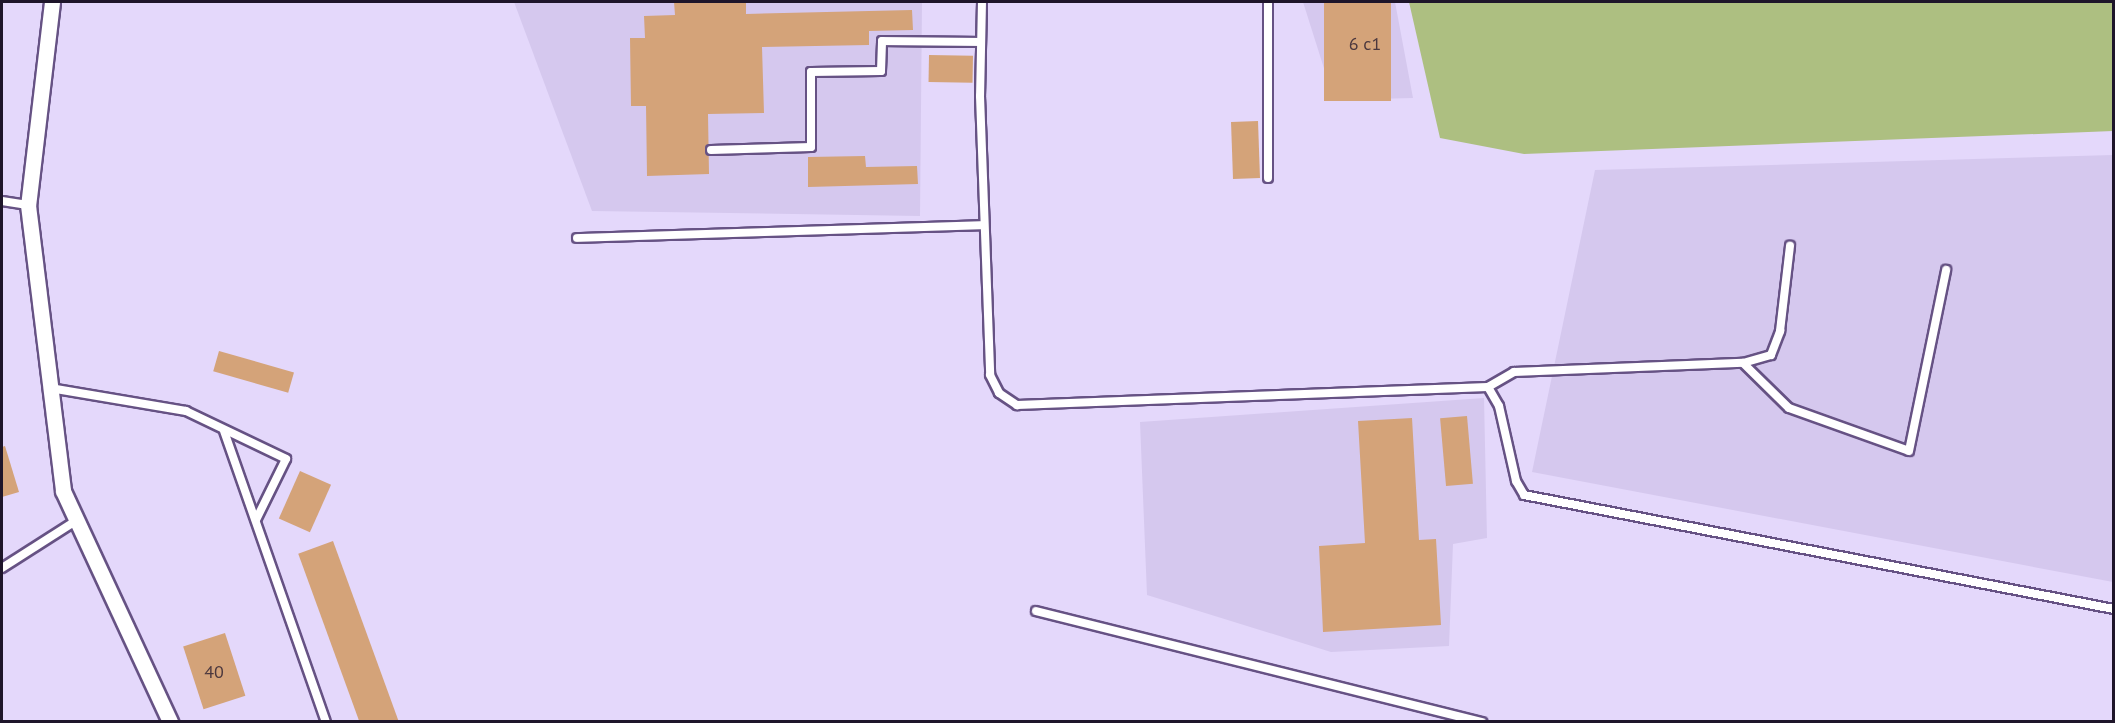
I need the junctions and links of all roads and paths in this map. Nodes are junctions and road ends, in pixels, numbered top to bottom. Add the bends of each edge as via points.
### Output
1 (52, 2) edge
2 (982, 2) edge
3 (1268, 2) edge
4 (980, 42) junction
5 (711, 150) dead end
6 (1268, 178) dead end
7 (2, 201) edge
8 (28, 205) junction
9 (984, 225) junction
10 (577, 238) dead end
11 (1790, 246) dead end
12 (1946, 270) dead end
13 (1743, 363) junction
14 (47, 387) junction
15 (1488, 387) junction
16 (224, 430) junction
17 (256, 520) junction
18 (74, 522) junction
19 (2, 568) edge
20 (2114, 609) edge
21 (1036, 611) dead end
22 (170, 722) edge
23 (326, 722) edge
24 (1482, 722) edge

1 - 8 street
2 - 4 lane
3 - 6 lane
4 - 5 lane via 882,41 881,71 811,72 811,147
4 - 9 lane
7 - 8 lane
8 - 14 street
9 - 10 lane
9 - 15 lane via 990,375 999,393 1017,405
11 - 13 lane via 1780,331 1772,355
12 - 13 lane via 1909,451 1789,408
13 - 15 lane via 1514,372
14 - 16 lane via 186,411
14 - 18 street via 63,491
15 - 20 lane via 1499,406 1515,482 1524,495
16 - 17 lane
16 - 17 lane via 286,459
17 - 23 lane
18 - 19 lane
18 - 22 street
21 - 24 lane

